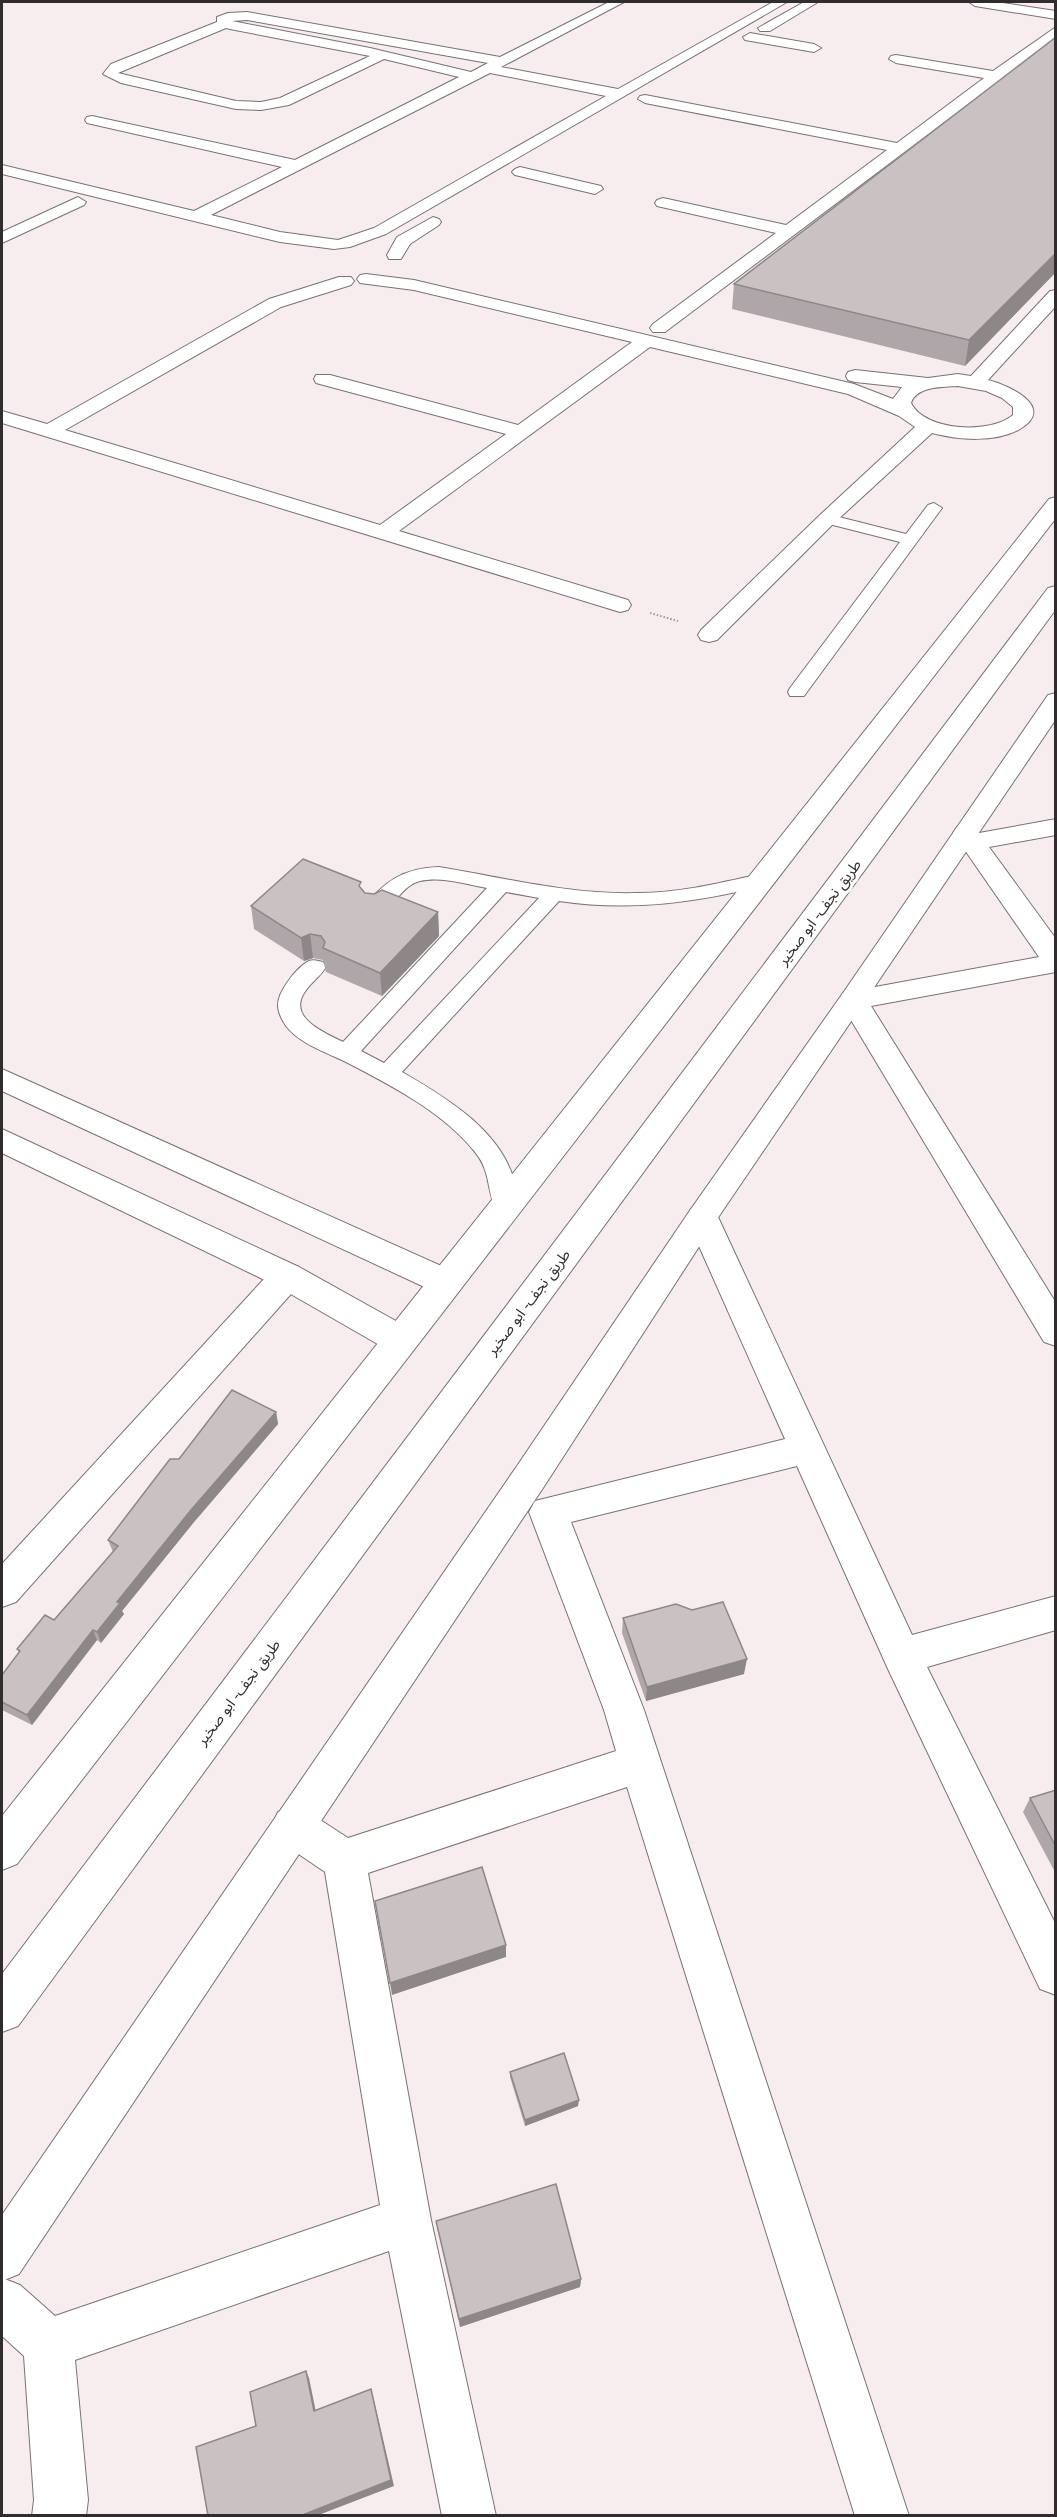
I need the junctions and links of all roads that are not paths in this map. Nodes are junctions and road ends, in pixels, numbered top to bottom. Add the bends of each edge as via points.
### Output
1 (618, 2) edge
2 (782, 2) edge
3 (812, 2) edge
4 (975, 2) edge
5 (1025, 2) edge
6 (1056, 6) edge
7 (1056, 15) edge
8 (225, 24) junction
9 (1056, 31) edge
10 (814, 48) dead end
11 (454, 52) junction
12 (383, 55) junction
13 (896, 59) dead end
14 (494, 65) junction
15 (426, 66) junction
16 (472, 76) junction
17 (996, 76) junction
18 (664, 88) dead end
19 (619, 94) junction
20 (92, 120) dead end
21 (900, 148) junction
22 (539, 161) dead end
23 (296, 165) junction
24 (2, 170) edge
25 (2, 183) edge
26 (595, 189) dead end
27 (78, 202) junction
28 (663, 203) dead end
29 (449, 213) dead end
30 (195, 217) junction
31 (790, 231) junction
32 (2, 238) edge
33 (339, 244) junction
34 (281, 253) dead end
35 (303, 256) dead end
36 (396, 258) junction
37 (366, 279) junction
38 (345, 281) junction
39 (1056, 295) edge
40 (275, 303) junction
41 (652, 335) junction
42 (323, 379) dead end
43 (976, 382) junction
44 (925, 383) junction
45 (906, 412) junction
46 (2, 417) edge
47 (928, 426) junction
48 (49, 431) junction
49 (521, 432) junction
50 (1056, 503) edge
51 (934, 508) dead end
52 (827, 519) junction
53 (383, 533) junction
54 (910, 540) junction
55 (1056, 594) edge
56 (620, 605) road end
57 (711, 633) road end
58 (797, 692) dead end
59 (1056, 700) edge
60 (1056, 827) edge
61 (969, 838) junction
62 (760, 880) junction
63 (502, 884) junction
64 (554, 894) junction
65 (374, 910) edge
66 (1056, 962) edge
67 (315, 967) edge
68 (853, 1000) junction
69 (346, 1053) junction
70 (386, 1075) junction
71 (2, 1079) edge
72 (2, 1140) edge
73 (506, 1204) junction
74 (702, 1217) junction
75 (287, 1276) junction
76 (446, 1282) junction
77 (1056, 1333) edge
78 (400, 1340) junction
79 (808, 1448) junction
80 (539, 1494) junction
81 (2, 1590) edge
82 (1056, 1613) edge
83 (902, 1656) junction
84 (640, 1763) junction
85 (293, 1826) junction
86 (2, 1849) edge
87 (344, 1860) junction
88 (1056, 1973) edge
89 (2, 2010) edge
90 (407, 2220) junction
91 (2, 2257) edge
92 (2, 2303) edge
93 (48, 2344) junction
94 (59, 2516) edge
95 (469, 2516) edge
96 (882, 2516) edge

1 - 14 main road
2 - 19 main road
3 - 10 main road via 745,40
4 - 7 main road
5 - 6 main road
8 - 11 main road via 222,20 228,17 247,16
8 - 12 main road
8 - 12 main road via 116,67 110,74 236,105 261,106 284,102
9 - 17 main road
11 - 14 main road
11 - 15 main road via 431,56 425,61
12 - 15 main road
13 - 17 main road
14 - 16 main road
14 - 19 main road
15 - 16 main road
16 - 23 main road
17 - 21 main road
18 - 21 main road via 640,102
19 - 33 main road via 380,231
20 - 23 main road
21 - 31 main road
22 - 26 main road via 515,175
23 - 30 main road
24 - 30 main road
25 - 27 main road
27 - 32 main road
27 - 34 main road
28 - 31 main road
29 - 36 main road via 403,241
30 - 33 main road via 280,237
31 - 41 main road
33 - 35 main road
33 - 36 main road via 375,246
36 - 37 main road via 390,271
36 - 41 main road via 431,274
37 - 38 main road
37 - 41 main road via 414,285
38 - 40 main road
38 - 40 main road via 306,277
39 - 43 main road
40 - 48 main road
41 - 44 main road via 866,378
41 - 45 main road via 854,390
41 - 49 main road
42 - 49 main road
43 - 44 main road
43 - 47 main road via 1013,396 1023,406 1023,416 1014,425 996,431 974,433
44 - 45 main road via 904,396
45 - 47 main road
46 - 48 main road
47 - 52 main road
48 - 53 main road
49 - 53 main road
50 - 62 main road
51 - 54 lane
52 - 54 lane
52 - 57 main road
53 - 56 main road
54 - 58 lane
55 - 89 main road, طريق نجف - ابو صخير
59 - 61 main road
60 - 61 main road
61 - 66 main road
61 - 68 main road
62 - 64 lane via 700,895 659,899
62 - 73 main road
63 - 64 lane
63 - 65 lane via 424,873 398,882
63 - 69 lane
64 - 70 lane
66 - 68 main road
67 - 69 lane via 290,996 288,1008 302,1030
68 - 74 main road
68 - 77 main road
69 - 70 lane
70 - 73 lane via 431,1099 481,1144 498,1169
71 - 76 main road
72 - 75 main road
73 - 76 main road
74 - 79 main road
74 - 80 main road
75 - 78 main road
75 - 81 main road
76 - 78 main road
78 - 86 main road
79 - 80 main road
79 - 83 main road
80 - 84 main road via 624,1710
80 - 85 main road
82 - 83 main road
83 - 88 main road
84 - 87 main road
84 - 96 main road
85 - 87 main road
85 - 91 main road
87 - 90 main road
90 - 93 main road
90 - 95 main road
92 - 93 main road
93 - 94 main road via 61,2500

